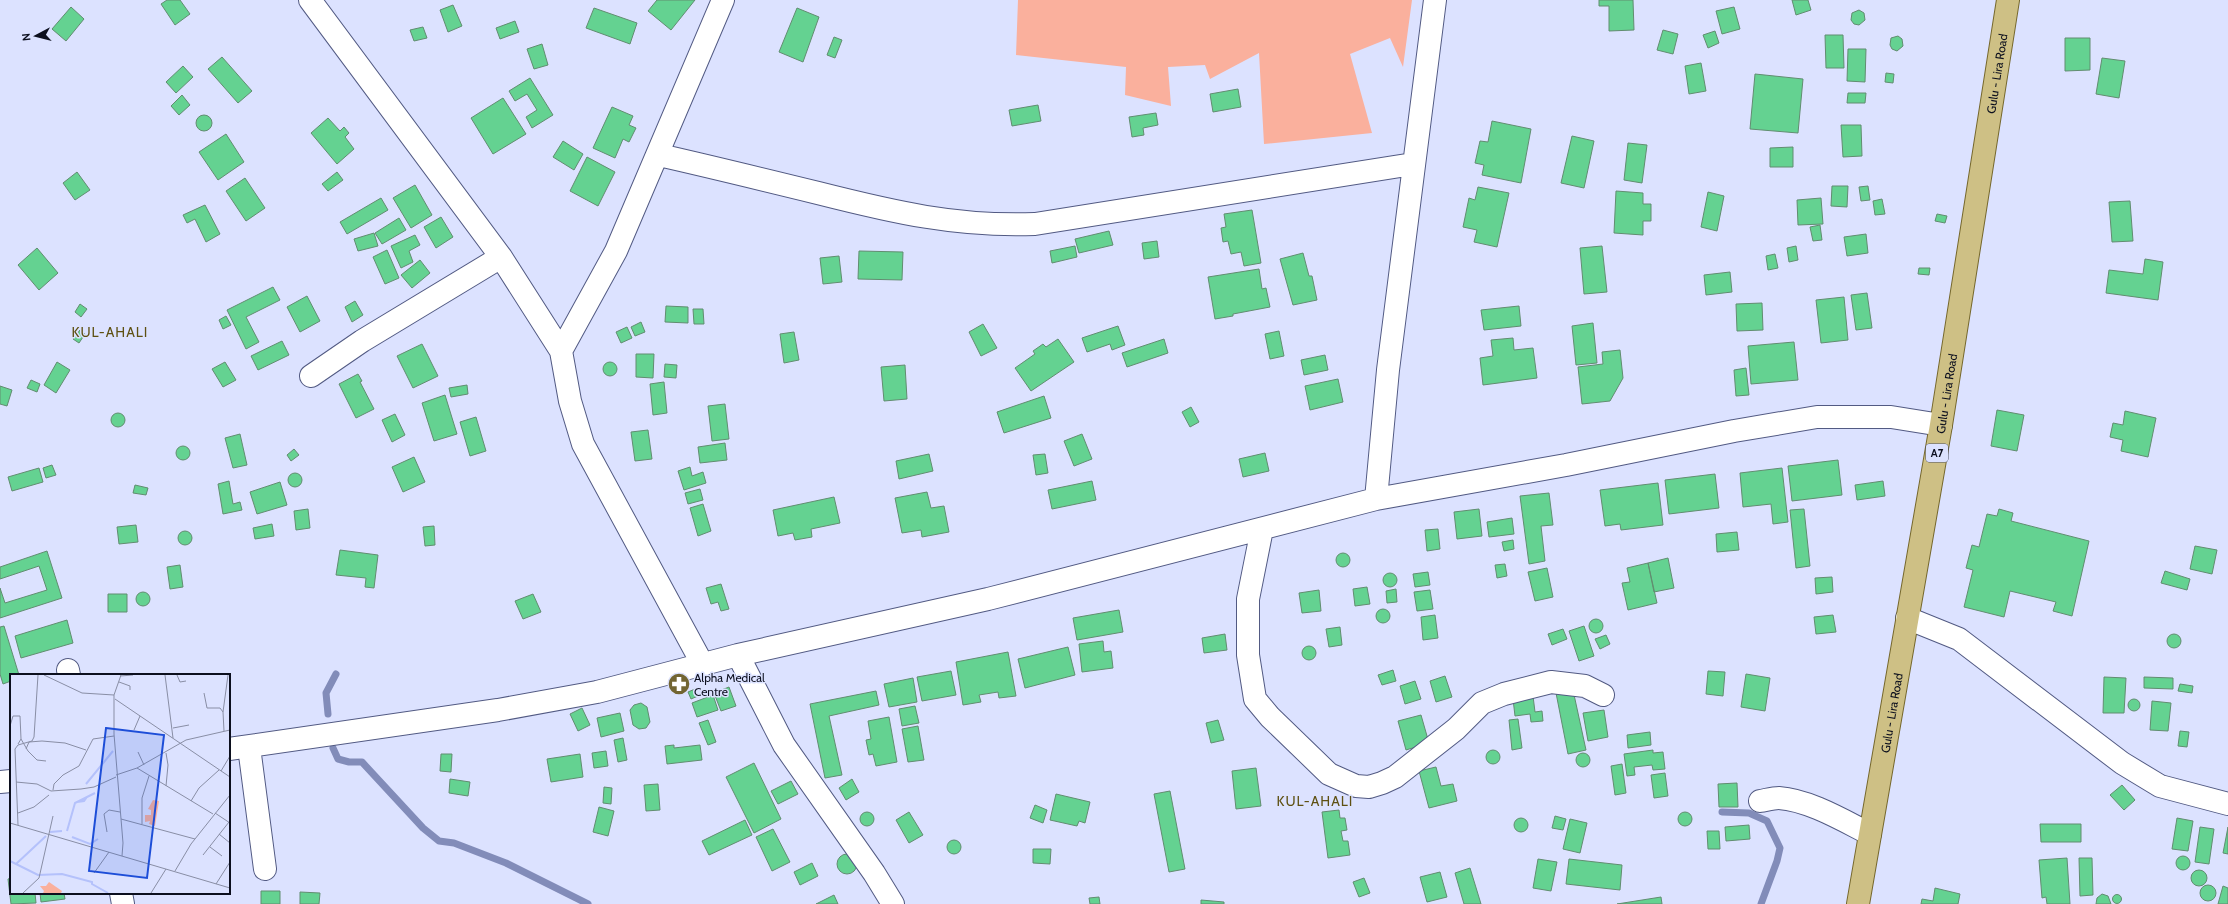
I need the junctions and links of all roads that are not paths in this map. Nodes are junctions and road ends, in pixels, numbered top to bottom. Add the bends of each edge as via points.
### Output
1 (310, 0) edge
2 (722, 0) edge
3 (1435, 0) edge
4 (2008, 0) edge
5 (659, 155) junction
6 (1413, 164) junction
7 (501, 257) junction
8 (561, 351) junction
9 (311, 376) dead end
10 (1941, 425) junction
11 (1376, 499) junction
12 (1262, 529) junction
13 (1907, 618) junction
14 (738, 655) junction
15 (703, 665) junction
16 (1603, 695) dead end
17 (239, 748) edge
18 (10, 780) edge
19 (0, 782) edge
20 (1770, 799) dead end
21 (2228, 804) edge
22 (1870, 834) junction
23 (265, 869) dead end
24 (121, 894) edge
25 (123, 904) edge
26 (893, 904) edge
27 (1858, 904) edge

1 - 7 street
2 - 5 street
3 - 6 street
4 - 10 main road, Gulu - Lira Road / A7
5 - 6 street via 910,216 1002,226 1035,224
5 - 8 street via 616,251
6 - 11 street via 1388,370
7 - 8 street
7 - 9 street via 362,341
8 - 15 street via 570,401 583,444
10 - 11 street via 1891,418 1817,418 1734,431 1566,465
10 - 13 main road, Gulu - Lira Road / A7
11 - 12 street
12 - 14 street via 988,599
12 - 16 street via 1248,599 1248,654 1255,700 1329,774 1356,786 1369,787 1382,783 1395,777 1456,728 1482,703 1504,694 1551,682 1585,686
13 - 21 street via 1959,639 2122,763 2160,786
13 - 22 main road, Gulu - Lira Road / A7
14 - 15 street
14 - 26 street via 784,745
15 - 17 street via 597,692 521,706
17 - 23 street
18 - 19 street
20 - 22 street via 1798,802
22 - 27 main road, Gulu - Lira Road / A7
24 - 25 street

